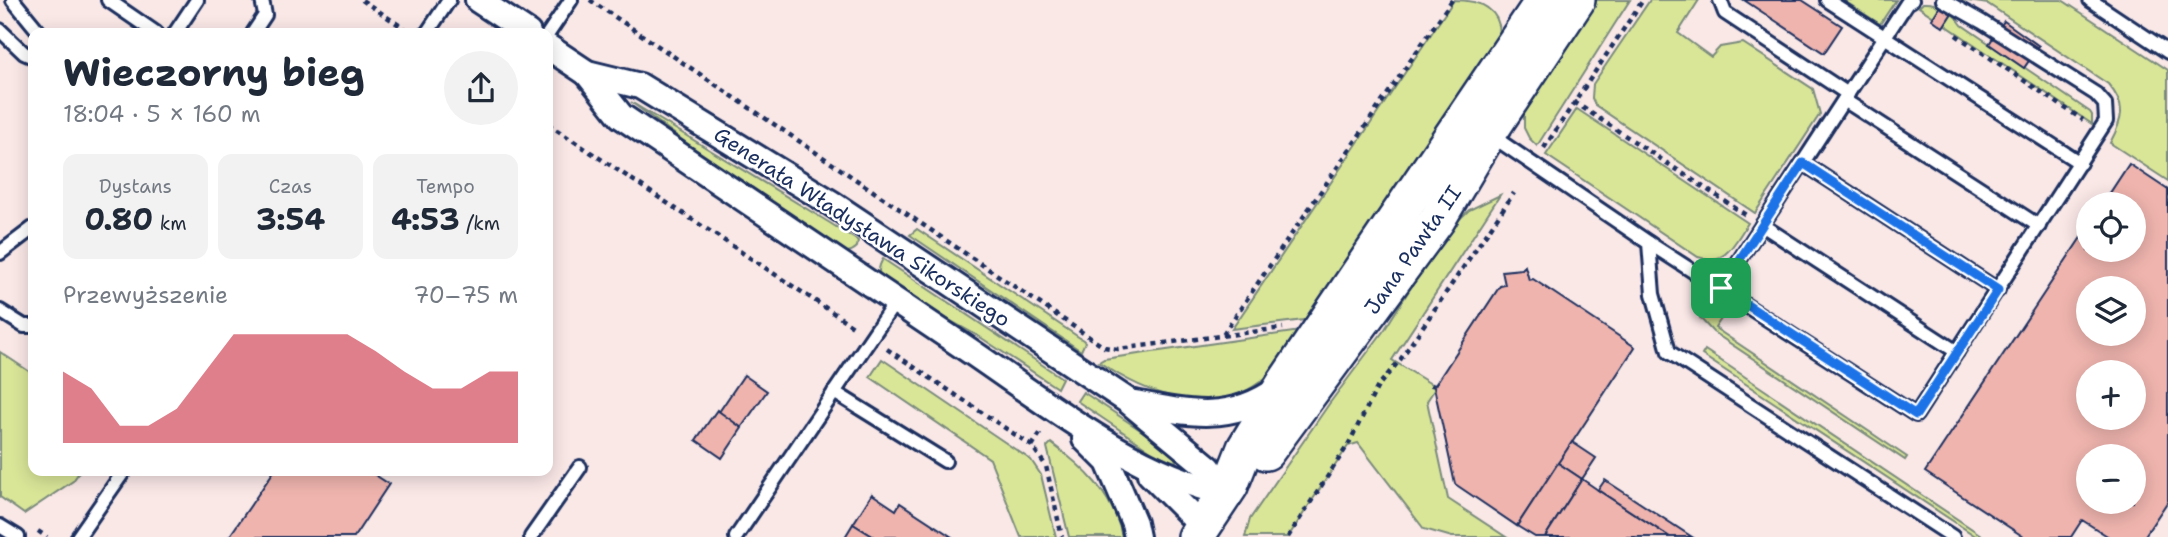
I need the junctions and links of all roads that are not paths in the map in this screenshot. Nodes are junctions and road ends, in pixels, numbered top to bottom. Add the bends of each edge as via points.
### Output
1 (13, 0) edge
2 (108, 0) edge
3 (197, 0) edge
4 (262, 0) edge
5 (449, 0) edge
6 (478, 0) edge
7 (571, 0) edge
8 (1544, 0) edge
9 (1577, 0) edge
10 (1720, 0) edge
11 (1827, 0) edge
12 (1943, 0) edge
13 (2090, 0) edge
14 (1909, 3) edge
15 (36, 28) edge
16 (149, 28) edge
17 (178, 28) edge
18 (256, 28) edge
19 (430, 28) edge
20 (520, 28) edge
21 (552, 28) edge
22 (0, 30) edge
23 (1885, 37) junction
24 (553, 50) edge
25 (2168, 52) edge
26 (28, 55) edge
27 (587, 73) junction
28 (1846, 97) junction
29 (1476, 125) junction
30 (1803, 163) junction
31 (2080, 163) junction
32 (1762, 225) junction
33 (2039, 226) junction
34 (28, 232) edge
35 (1649, 243) junction
36 (0, 253) edge
37 (1721, 288) junction
38 (1998, 290) junction
39 (895, 301) junction
40 (0, 310) edge
41 (28, 326) edge
42 (1957, 352) junction
43 (1284, 384) junction
44 (834, 392) junction
45 (1128, 401) junction
46 (1056, 408) junction
47 (945, 461) dead end
48 (1137, 461) junction
49 (580, 467) dead end
50 (121, 476) edge
51 (1228, 489) junction
52 (0, 526) edge
53 (1200, 532) edge
54 (18, 537) edge
55 (78, 537) edge
56 (531, 537) edge
57 (736, 537) edge
58 (1137, 537) edge
59 (1954, 537) edge

1 - 15 lane
2 - 16 lane
3 - 17 lane
4 - 18 lane via 265,15
5 - 19 lane
6 - 20 street
7 - 21 lane
8 - 29 main road, Jana Pawła II
9 - 29 main road, Jana Pawła II
10 - 28 lane via 1724,13
11 - 23 lane
12 - 31 lane via 2096,94 2105,104 2106,121
13 - 25 lane
14 - 23 lane
22 - 26 lane
23 - 28 lane
23 - 31 lane
24 - 27 street, Generała Władysława Sikorskiego
27 - 39 street, Generała Władysława Sikorskiego via 621,116
27 - 45 street, Generała Władysława Sikorskiego via 640,86 674,106 831,203
28 - 30 lane
28 - 33 lane
29 - 35 lane
29 - 43 main road, Jana Pawła II
29 - 51 main road, Jana Pawła II via 1437,220 1262,457
30 - 32 lane
30 - 38 lane
31 - 33 lane
32 - 37 lane
32 - 42 lane
33 - 38 lane
34 - 36 lane
35 - 37 lane
35 - 59 lane via 1653,295 1669,352
37 - 42 lane via 1916,415
38 - 42 lane
39 - 44 lane
39 - 46 street, Generała Władysława Sikorskiego
40 - 41 lane
43 - 45 street, Generała Władysława Sikorskiego via 1260,401 1210,414
43 - 51 main road, Jana Pawła II via 1245,448
44 - 47 lane
44 - 57 lane
45 - 51 street, Generała Władysława Sikorskiego
46 - 48 street, Generała Władysława Sikorskiego
46 - 58 street, Generała Władysława Sikorskiego via 1108,462
48 - 51 street, Generała Władysława Sikorskiego via 1192,485
48 - 53 street, Generała Władysława Sikorskiego via 1188,510
49 - 56 lane
50 - 55 lane
51 - 53 main road, Jana Pawła II
52 - 54 lane

